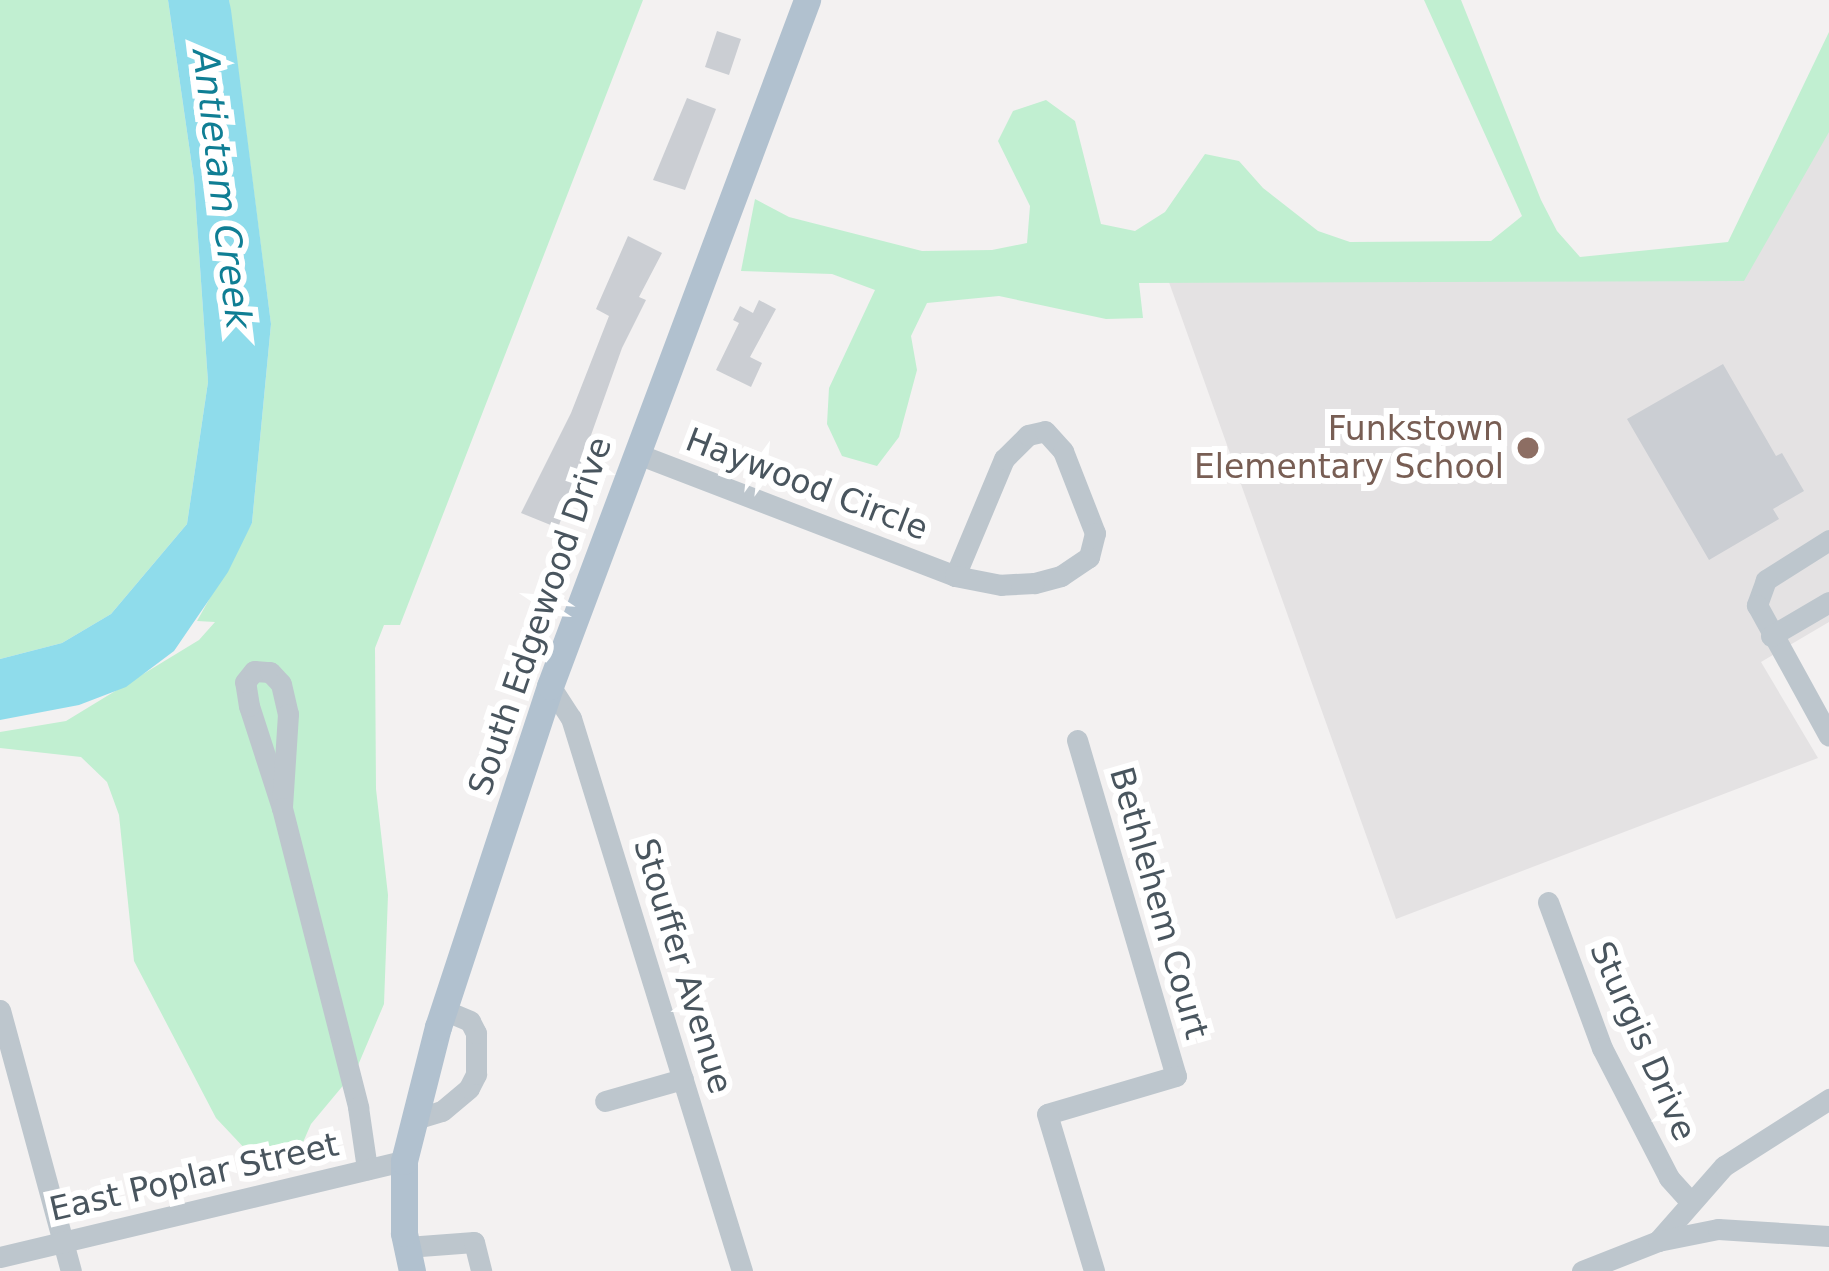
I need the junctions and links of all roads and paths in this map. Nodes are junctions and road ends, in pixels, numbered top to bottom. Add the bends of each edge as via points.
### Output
1 (807, 0) edge
2 (635, 453) junction
3 (1829, 540) edge
4 (955, 576) junction
5 (1829, 602) edge
6 (1772, 636) junction
7 (550, 686) junction
8 (1829, 736) edge
9 (1077, 740) dead end
10 (282, 808) junction
11 (1548, 902) dead end
12 (0, 1010) edge
13 (444, 1010) junction
14 (683, 1079) junction
15 (1829, 1099) edge
16 (605, 1101) dead end
17 (412, 1120) junction
18 (404, 1162) junction
19 (367, 1169) junction
20 (1689, 1200) junction
21 (1829, 1236) edge
22 (63, 1241) junction
23 (1658, 1241) junction
24 (0, 1258) edge
25 (410, 1259) edge
26 (71, 1271) edge
27 (482, 1271) edge
28 (742, 1271) edge
29 (1094, 1271) edge
30 (1582, 1271) edge

1 - 2 main road, South Edgewood Drive
2 - 4 street, Haywood Circle
2 - 7 main road, South Edgewood Drive
3 - 6 street via 1760,591 1759,616
4 - 4 street, Haywood Circle via 1004,459 1028,435 1046,431 1063,451 1095,533 1089,557 1034,583
5 - 6 street
6 - 8 street
7 - 13 main road, South Edgewood Drive
7 - 14 street, Stouffer Avenue via 571,718
9 - 29 street, Bethlehem Court via 1176,1076 1047,1114
10 - 10 street via 289,714 281,684 254,671 245,682 249,706
10 - 19 street
11 - 20 street, Sturgis Drive via 1602,1048 1669,1178
12 - 22 street
13 - 17 main road, South Edgewood Drive
13 - 17 street via 470,1021 476,1033 476,1074 442,1112
14 - 16 street
14 - 28 street, Stouffer Avenue
15 - 20 street via 1724,1166
17 - 18 main road, South Edgewood Drive
18 - 19 street, East Poplar Street
18 - 25 main road, South Edgewood Drive
19 - 22 street, East Poplar Street
20 - 23 street
21 - 23 street via 1718,1228
22 - 24 street, East Poplar Street
22 - 26 street
23 - 30 street
25 - 27 street via 474,1242

